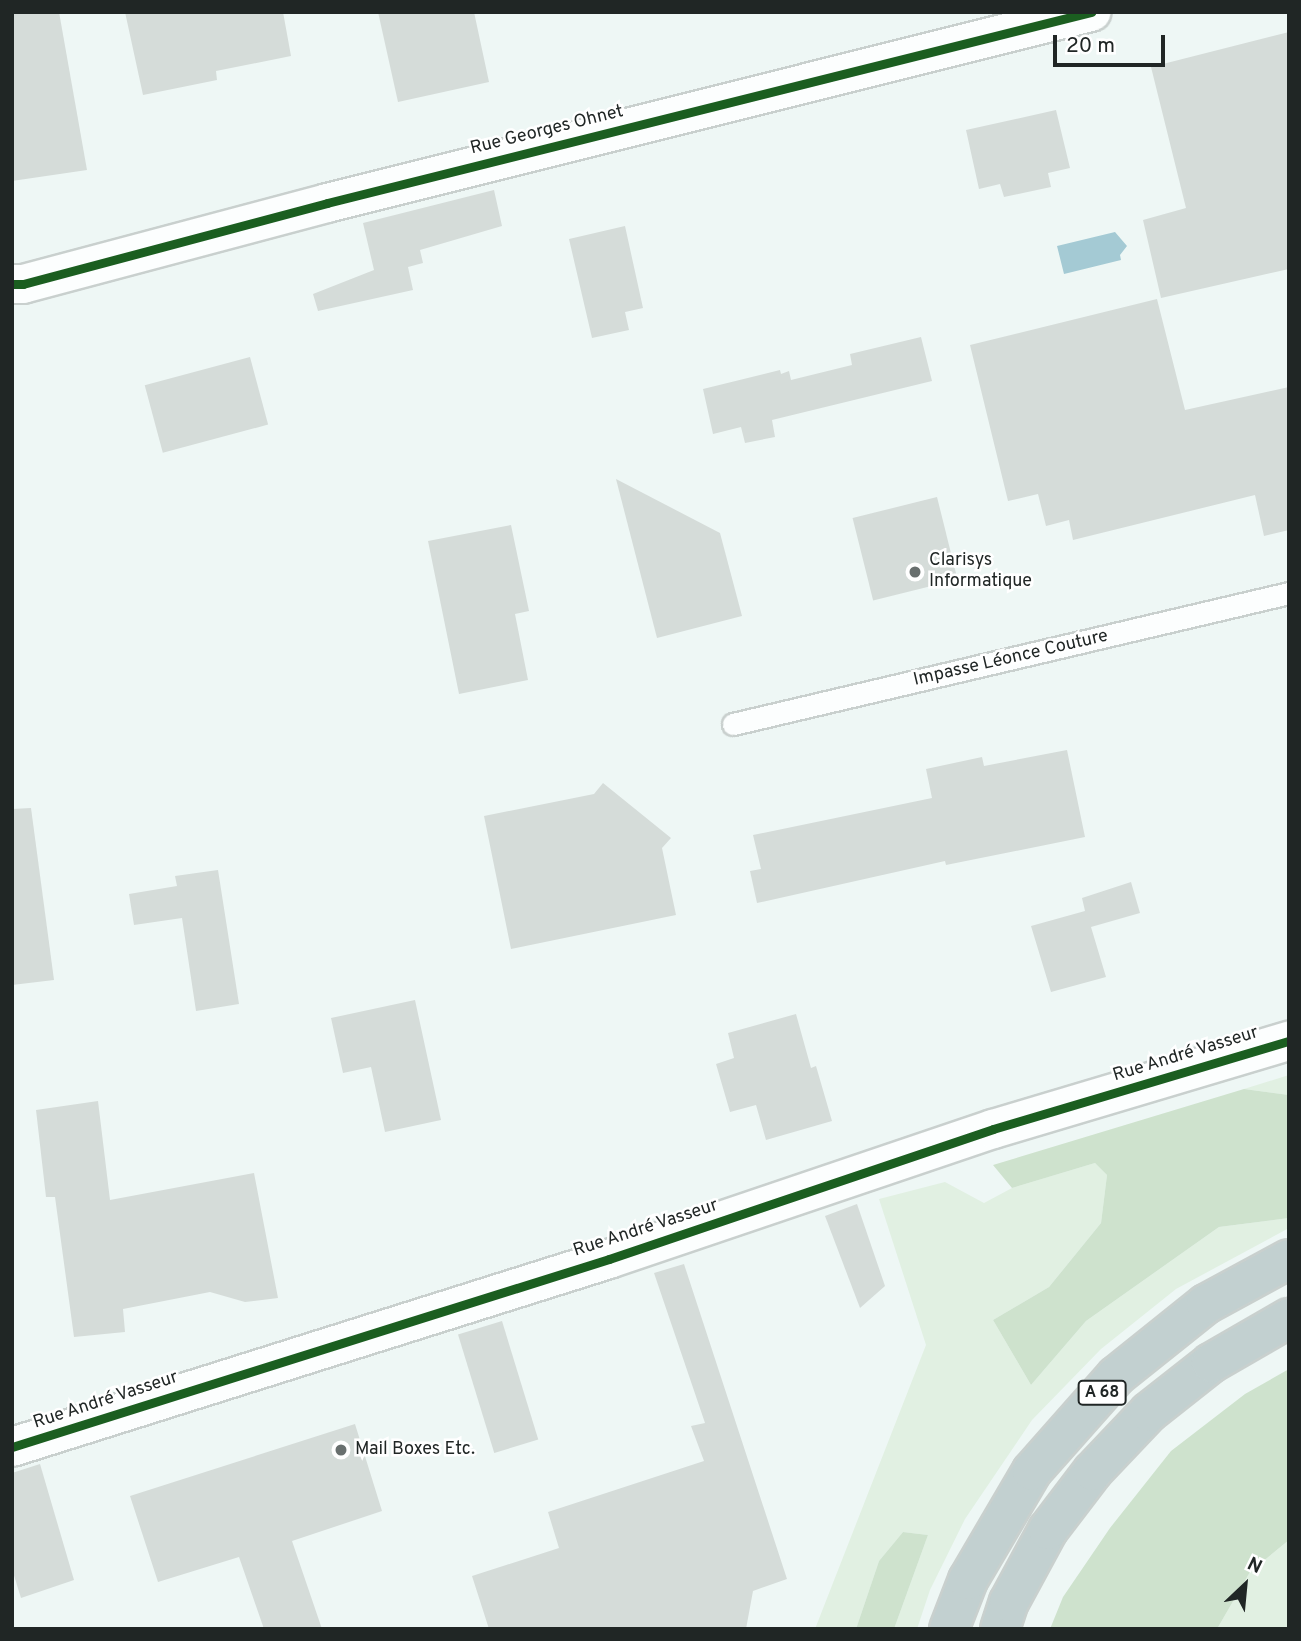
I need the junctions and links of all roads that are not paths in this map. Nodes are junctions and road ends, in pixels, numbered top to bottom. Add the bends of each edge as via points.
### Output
1 (1091, 12) edge
2 (12, 284) edge
3 (1289, 593) edge
4 (733, 724) dead end
5 (1289, 1041) edge
6 (1289, 1259) edge
7 (1289, 1318) edge
8 (12, 1447) edge
9 (949, 1629) edge
10 (1000, 1629) edge

1 - 2 street, Rue Georges Ohnet
3 - 4 lane, Impasse Léonce Couture
5 - 8 street, Rue André Vasseur via 993,1129 609,1259
6 - 9 highway, A 68 via 1206,1304 1116,1376 1032,1471 968,1580
7 - 10 highway, A 68 via 1211,1363 1149,1412 1093,1471 1048,1530 1009,1602

